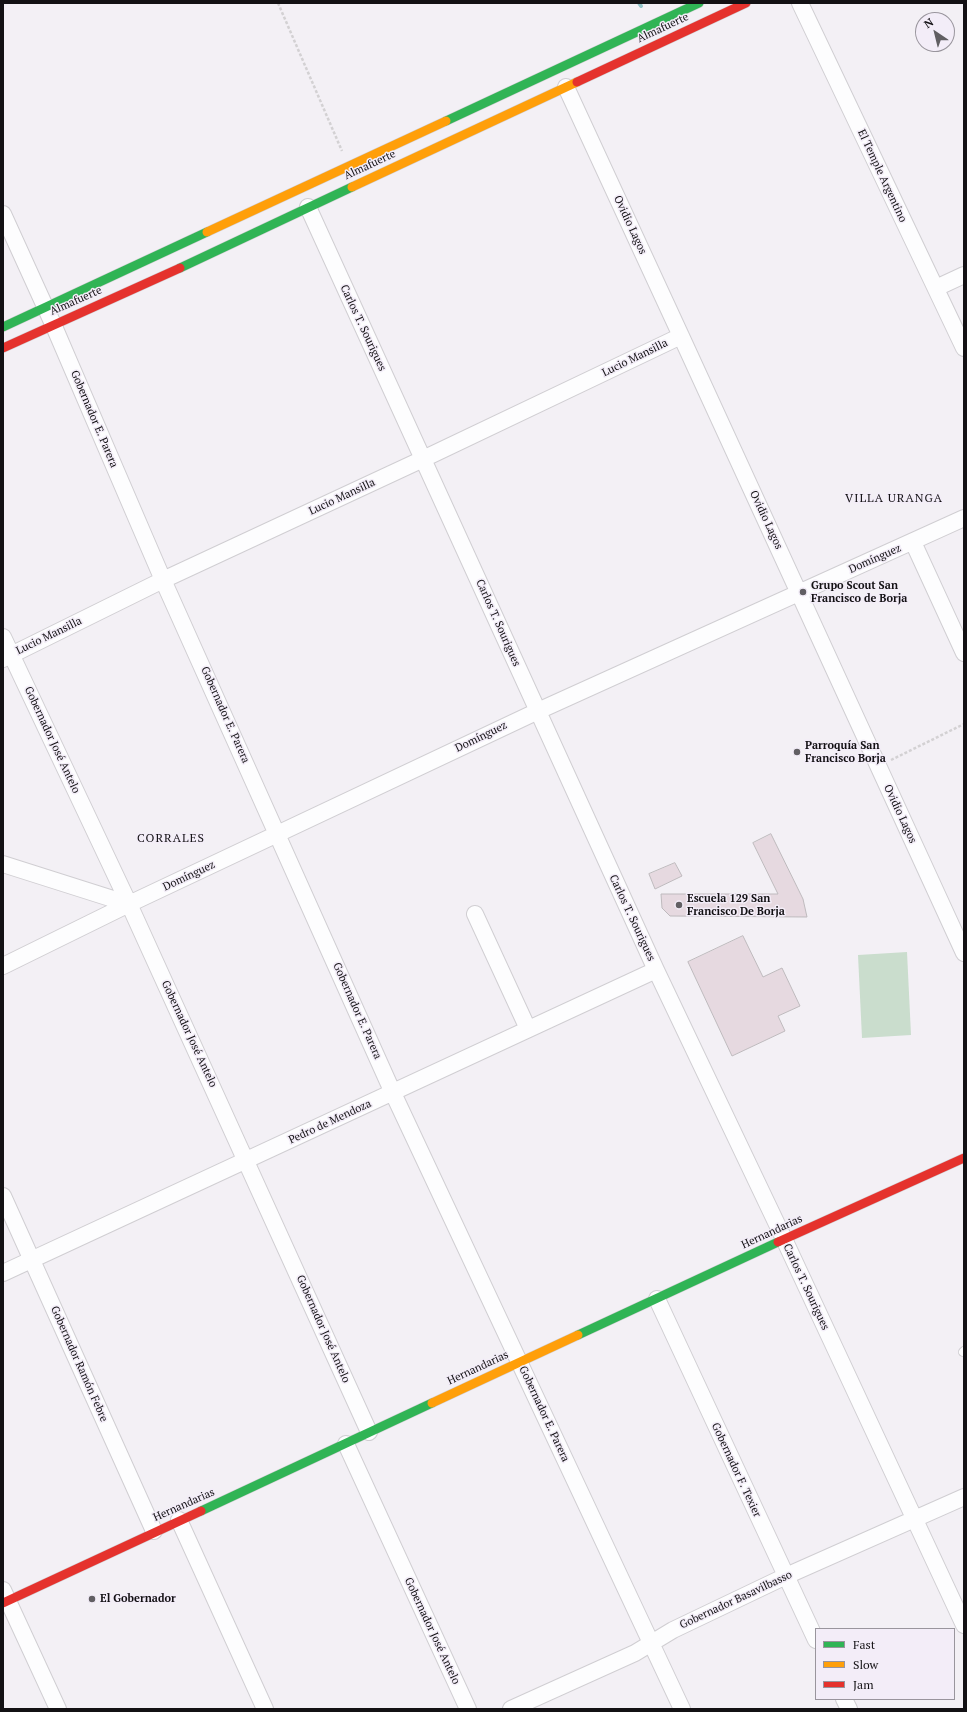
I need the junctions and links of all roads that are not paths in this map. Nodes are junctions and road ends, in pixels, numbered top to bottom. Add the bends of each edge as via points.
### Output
1 (699, 3) edge
2 (746, 3) edge
3 (800, 3) edge
4 (566, 87) junction
5 (308, 207) junction
6 (3, 214) edge
7 (964, 275) edge
8 (936, 288) junction
9 (45, 307) junction
10 (53, 324) junction
11 (3, 327) edge
12 (681, 336) junction
13 (3, 348) edge
14 (964, 348) edge
15 (423, 459) junction
16 (964, 518) edge
17 (913, 542) junction
18 (163, 580) junction
19 (799, 593) junction
20 (3, 637) edge
21 (964, 653) edge
22 (7, 657) edge
23 (538, 711) junction
24 (278, 834) junction
25 (3, 864) edge
26 (129, 904) junction
27 (475, 914) dead end
28 (964, 953) edge
29 (3, 966) edge
30 (656, 970) junction
31 (528, 1029) junction
32 (393, 1093) junction
33 (964, 1158) edge
34 (247, 1160) junction
35 (3, 1196) edge
36 (784, 1239) junction
37 (31, 1259) junction
38 (3, 1273) edge
39 (657, 1299) junction
40 (520, 1362) junction
41 (369, 1432) junction
42 (346, 1444) junction
43 (964, 1497) edge
44 (914, 1519) junction
45 (179, 1520) junction
46 (154, 1531) junction
47 (786, 1576) junction
48 (5, 1598) edge
49 (964, 1625) edge
50 (815, 1638) edge
51 (652, 1643) junction
52 (844, 1700) edge
53 (58, 1709) edge
54 (265, 1709) edge
55 (468, 1709) edge
56 (511, 1709) edge
57 (682, 1709) edge
58 (849, 1709) edge

1 - 9 main road, Almafuerte
2 - 4 main road, Almafuerte
3 - 8 street, El Temple Argentino
4 - 5 main road, Almafuerte
4 - 12 street, Ovidio Lagos
5 - 10 main road, Almafuerte
5 - 15 street, Carlos T. Sourigues
6 - 9 street, Gobernador E. Parera
7 - 8 street
8 - 14 street, El Temple Argentino
9 - 10 street, Gobernador E. Parera
9 - 11 main road, Almafuerte
10 - 13 main road, Almafuerte
10 - 18 street, Gobernador E. Parera
12 - 15 street, Lucio Mansilla
12 - 19 street, Ovidio Lagos
15 - 18 street, Lucio Mansilla
15 - 23 street, Carlos T. Sourigues
16 - 17 street, Domínguez
17 - 19 street, Domínguez
17 - 21 street
18 - 22 street, Lucio Mansilla
18 - 24 street, Gobernador E. Parera
19 - 23 street, Domínguez
19 - 28 street, Ovidio Lagos
20 - 22 street, Gobernador José Antelo
22 - 26 street, Gobernador José Antelo
23 - 24 street, Domínguez
23 - 30 street, Carlos T. Sourigues
24 - 26 street, Domínguez
24 - 32 street, Gobernador E. Parera
25 - 26 street
26 - 29 street, Domínguez
26 - 34 street, Gobernador José Antelo
27 - 31 street
30 - 31 street, Pedro de Mendoza
30 - 36 street, Carlos T. Sourigues
31 - 32 street, Pedro de Mendoza
32 - 34 street, Pedro de Mendoza
32 - 40 street, Gobernador E. Parera
33 - 36 main road, Hernandarias
34 - 37 street, Pedro de Mendoza
34 - 41 street, Gobernador José Antelo
35 - 37 street, Gobernador Ramón Febre
36 - 39 main road, Hernandarias
36 - 44 street, Carlos T. Sourigues
37 - 38 street, Pedro de Mendoza
37 - 46 street, Gobernador Ramón Febre
39 - 40 main road, Hernandarias
39 - 47 street, Gobernador F. Texier
40 - 41 main road, Hernandarias
40 - 51 street, Gobernador E. Parera
41 - 42 main road, Hernandarias
42 - 45 main road, Hernandarias
42 - 55 street, Gobernador José Antelo
43 - 44 street, Gobernador Basavilbasso
44 - 47 street, Gobernador Basavilbasso
44 - 49 street, Carlos T. Sourigues
45 - 46 main road, Hernandarias
45 - 54 street
46 - 48 main road, Hernandarias
47 - 50 street, Gobernador F. Texier
47 - 51 street, Gobernador Basavilbasso via 673,1630
48 - 53 street
51 - 56 street, Gobernador Basavilbasso via 635,1654
51 - 57 street, Gobernador E. Parera
52 - 58 street

